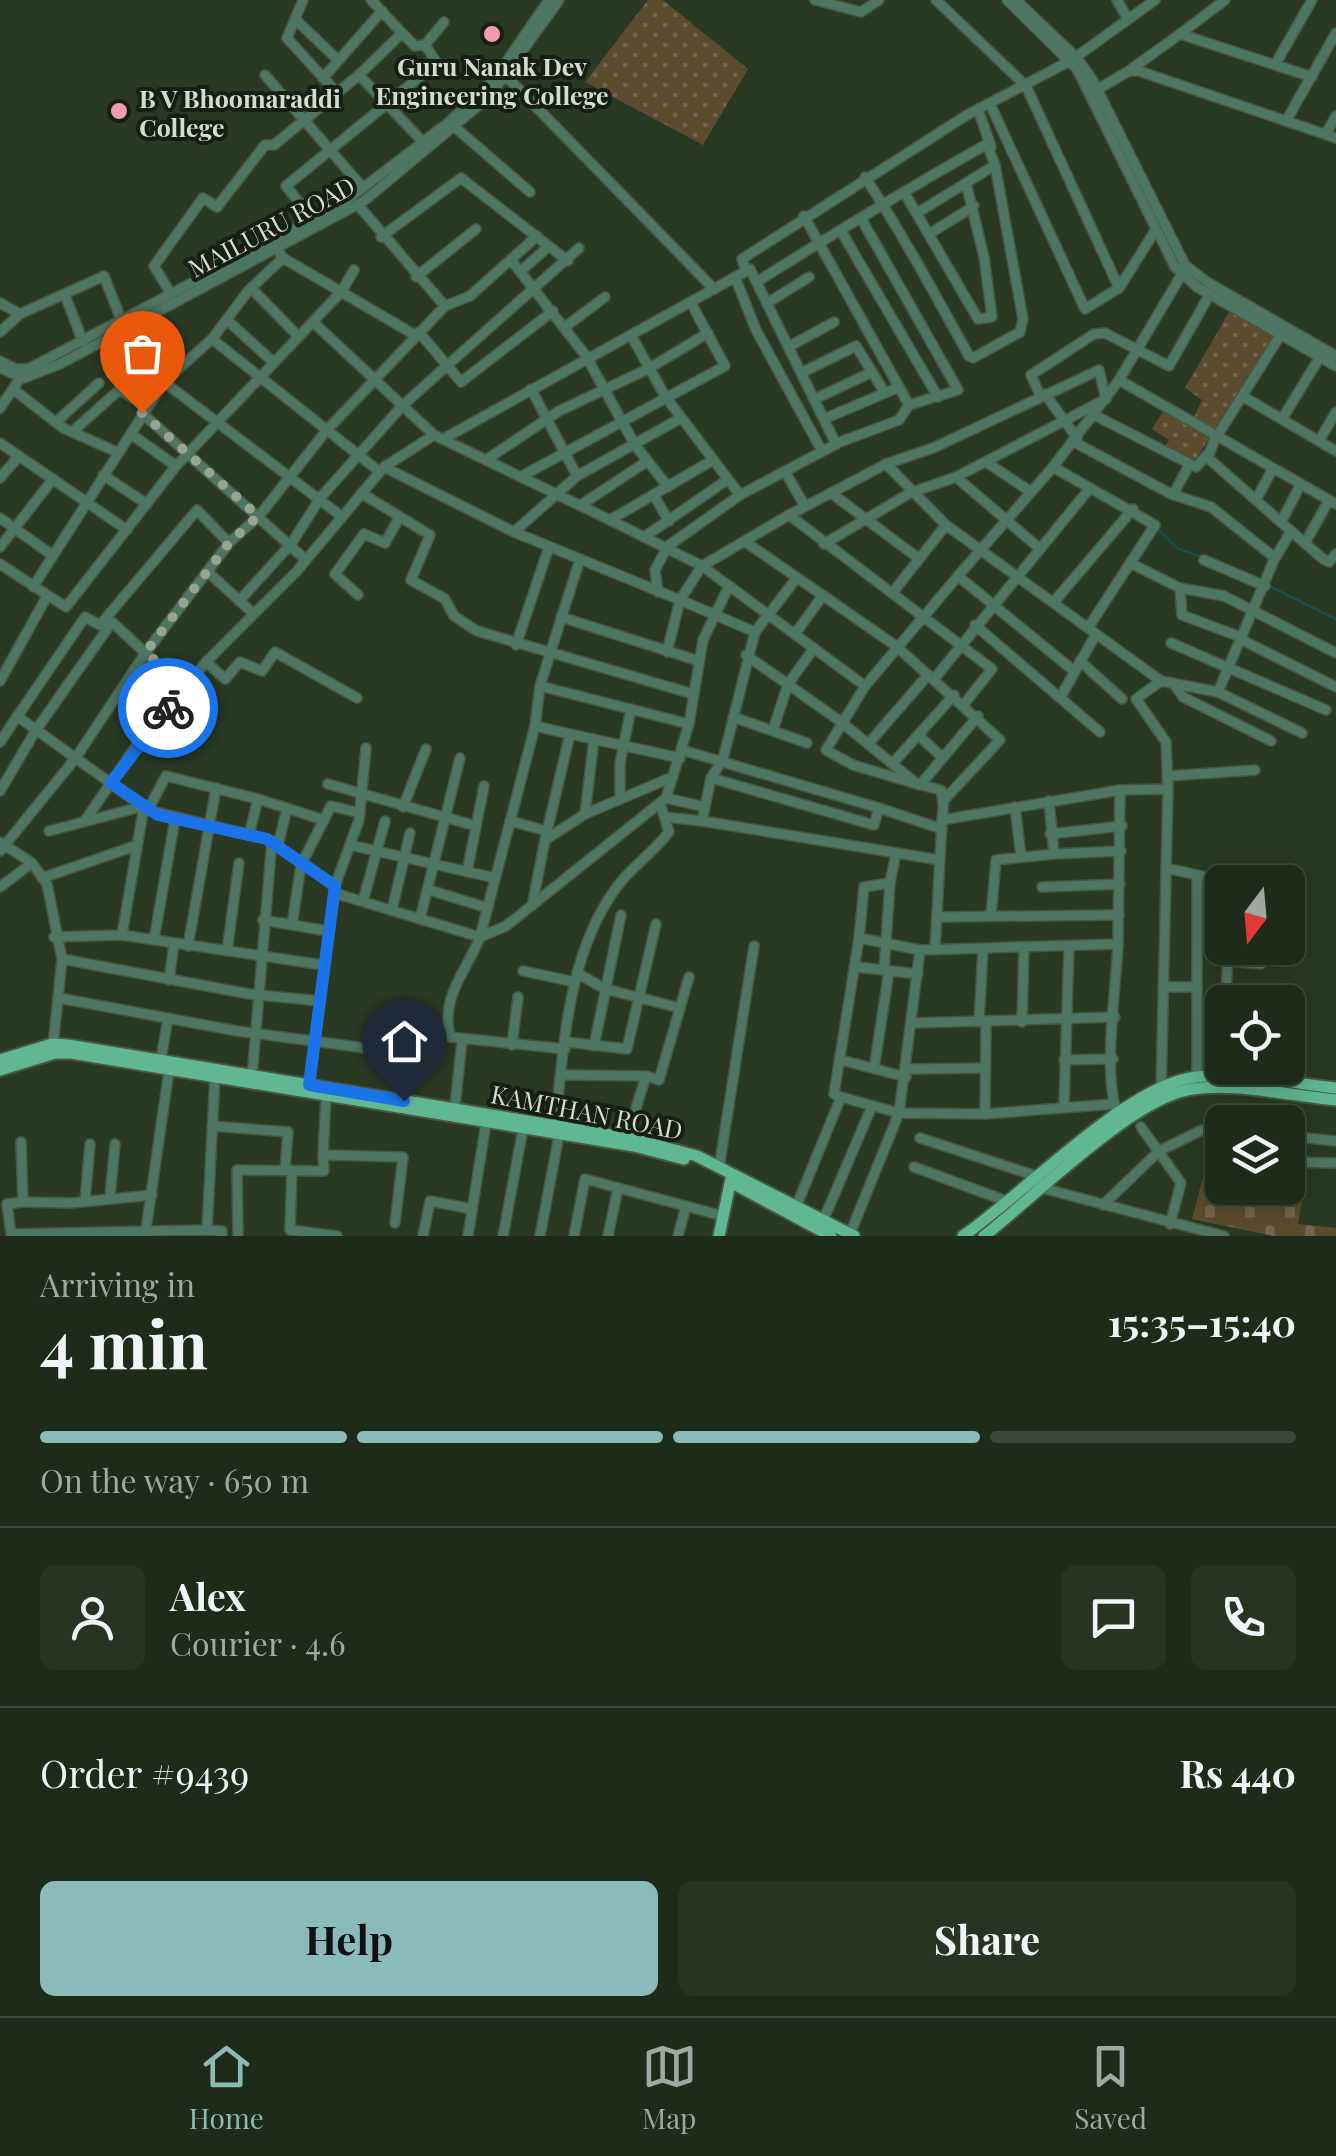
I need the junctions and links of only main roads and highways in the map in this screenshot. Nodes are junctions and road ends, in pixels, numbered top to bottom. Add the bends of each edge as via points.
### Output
1 (54, 1049) junction
2 (0, 1060) edge
3 (167, 1063) junction
4 (0, 1070) edge
5 (252, 1079) junction
6 (1284, 1088) junction
7 (1336, 1088) edge
8 (1162, 1093) junction
9 (1336, 1100) edge
10 (454, 1113) junction
11 (551, 1129) junction
12 (731, 1179) junction
13 (1038, 1184) junction
14 (852, 1235) edge
15 (719, 1236) edge
16 (831, 1236) edge
17 (963, 1236) edge
18 (984, 1236) edge

1 - 2 main road, KAMTHAN ROAD
1 - 3 main road, KAMTHAN ROAD
1 - 4 main road, KAMTHAN ROAD
3 - 5 main road, KAMTHAN ROAD
3 - 5 main road, KAMTHAN ROAD via 214,1077
5 - 10 main road, KAMTHAN ROAD
5 - 10 main road, KAMTHAN ROAD
6 - 7 main road
6 - 8 main road
6 - 8 main road via 1197,1077
6 - 9 main road
8 - 13 main road via 1118,1114
10 - 11 main road, KAMTHAN ROAD
10 - 11 main road, KAMTHAN ROAD
11 - 12 main road, KAMTHAN ROAD via 675,1155
11 - 12 main road, KAMTHAN ROAD via 672,1146
12 - 14 main road, KAMTHAN ROAD
12 - 15 main road
12 - 16 main road, KAMTHAN ROAD
13 - 17 main road
13 - 18 main road

